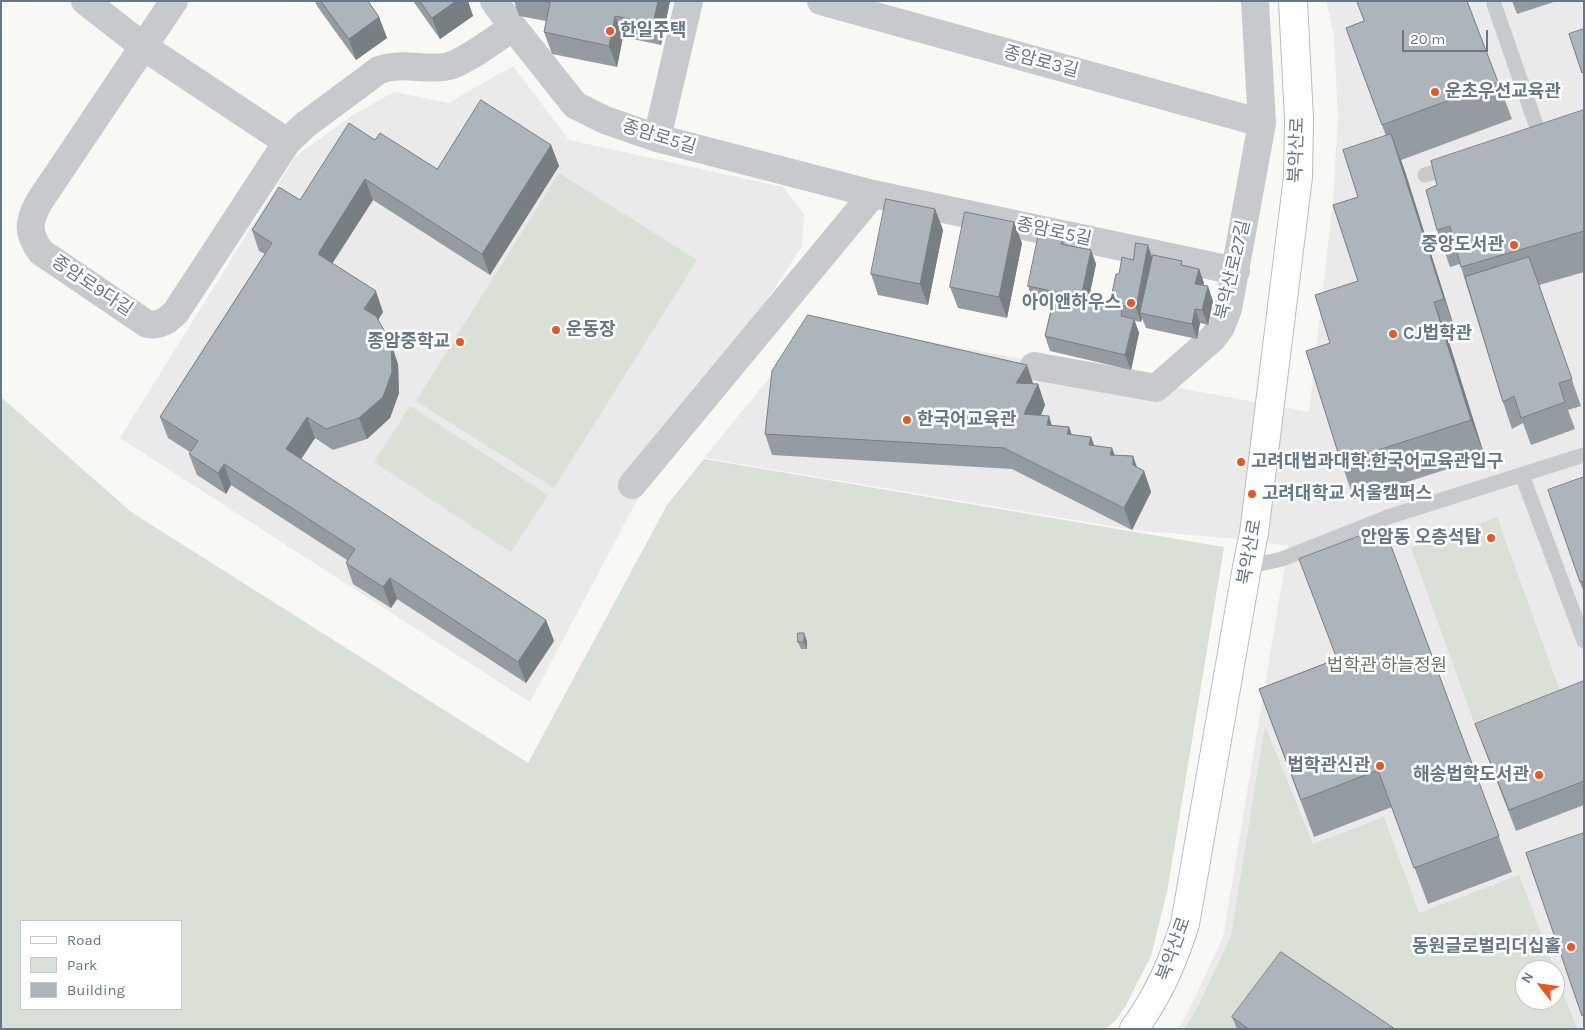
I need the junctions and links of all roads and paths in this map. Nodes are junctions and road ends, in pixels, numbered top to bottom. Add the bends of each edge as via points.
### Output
1 (85, 1) edge
2 (174, 1) edge
3 (494, 1) edge
4 (689, 1) edge
5 (821, 1) edge
6 (1255, 1) edge
7 (1292, 1) edge
8 (1494, 4) dead end
9 (513, 27) junction
10 (144, 47) junction
11 (1262, 123) junction
12 (1559, 135) edge
13 (656, 138) junction
14 (1543, 140) junction
15 (287, 142) junction
16 (1525, 145) edge
17 (1470, 162) edge
18 (1425, 176) dead end
19 (873, 194) junction
20 (1236, 271) junction
21 (1034, 366) dead end
22 (1584, 455) edge
23 (1522, 475) junction
24 (632, 486) dead end
25 (1247, 566) junction
26 (1584, 641) edge
27 (1134, 1029) edge

1 - 10 street
2 - 10 street, 종암로9다길
3 - 9 street, 종암로5길
4 - 13 street
5 - 11 street, 종암로3길
6 - 11 street, 북악산로27길
7 - 25 street, 북악산로 via 1299,119 1298,177 1254,533
8 - 14 lane
9 - 13 street, 종암로5길 via 576,105 605,120
9 - 15 street, 종암로9다길 via 448,67 390,66 379,70
10 - 15 street
10 - 15 street, 종암로9다길 via 39,202 30,232 40,252 147,324 164,323 176,312
11 - 20 street, 북악산로27길
12 - 14 lane
13 - 19 street, 종암로5길
14 - 16 lane
17 - 18 lane
19 - 20 street, 종암로5길
19 - 24 street
20 - 21 street, 북악산로27길 via 1221,327 1212,339 1156,388
22 - 23 lane
23 - 25 lane via 1388,517 1282,559
23 - 26 lane
25 - 27 street, 북악산로 via 1185,924 1162,984

